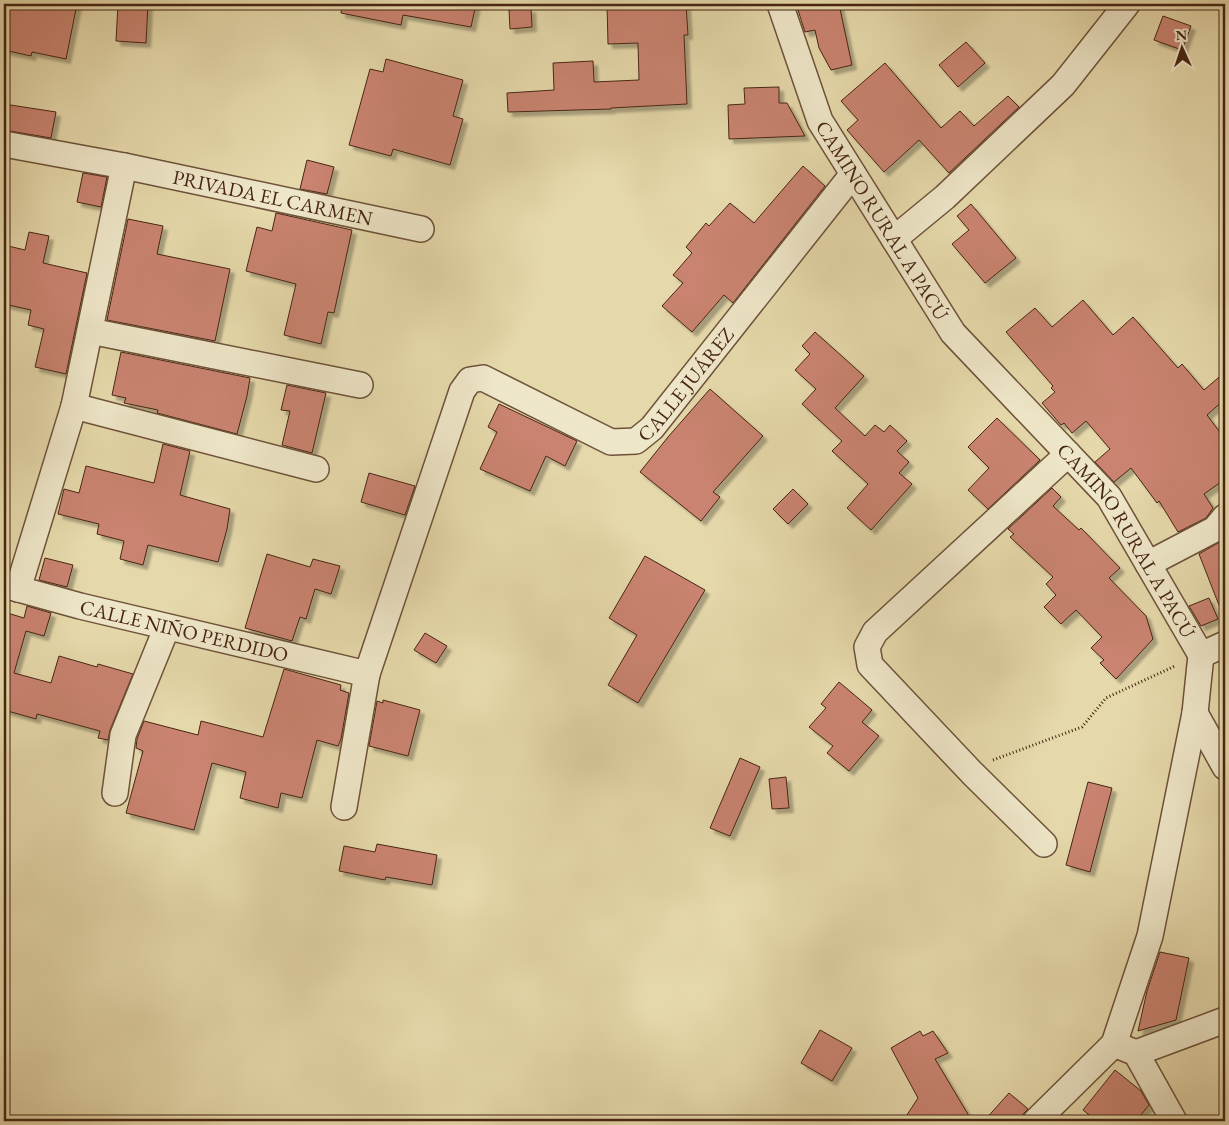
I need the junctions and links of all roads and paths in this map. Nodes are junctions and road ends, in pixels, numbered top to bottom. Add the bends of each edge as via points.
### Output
1 (780, 4) edge
2 (1127, 4) edge
3 (4, 144) edge
4 (124, 166) junction
5 (853, 174) junction
6 (421, 229) dead end
7 (894, 239) junction
8 (90, 331) junction
9 (360, 385) dead end
10 (74, 406) junction
11 (1068, 454) junction
12 (316, 470) dead end
13 (1225, 516) edge
14 (1148, 564) junction
15 (11, 587) edge
16 (167, 627) junction
17 (1225, 644) edge
18 (1201, 655) junction
19 (367, 674) junction
20 (1195, 713) junction
21 (1225, 767) edge
22 (972, 773) junction
23 (115, 793) dead end
24 (344, 807) dead end
25 (1044, 844) dead end
26 (1225, 1020) edge
27 (1114, 1044) junction
28 (1136, 1053) junction
29 (1036, 1121) edge
30 (1174, 1121) edge

1 - 5 street, CAMINO RURAL A PACÚ via 820,121
2 - 7 street via 1063,85 945,198
3 - 4 street, PRIVADA EL CARMEN
4 - 6 street, PRIVADA EL CARMEN
4 - 8 street
5 - 7 street, CAMINO RURAL A PACÚ
5 - 19 street, CALLE JUÁREZ via 652,428 636,441 611,442 484,378 470,380 462,391
7 - 11 street, CAMINO RURAL A PACÚ via 953,333
8 - 9 street
8 - 10 street
10 - 12 street
10 - 15 street
11 - 14 street, CAMINO RURAL A PACÚ via 1109,496
11 - 22 street via 875,632 867,647 870,665
13 - 14 street via 1215,529
14 - 18 street, CAMINO RURAL A PACÚ
15 - 16 street, CALLE NIÑO PERDIDO
16 - 19 street, CALLE NIÑO PERDIDO
16 - 23 street via 123,735
17 - 18 street
18 - 20 street, CAMINO RURAL A PACÚ
18 - 22 path via 1106,698 1082,727 984,763
19 - 24 street, CALLE JUÁREZ
20 - 21 street
20 - 27 street, CAMINO RURAL A PACÚ via 1150,936
22 - 25 street
26 - 28 street
27 - 28 street
27 - 29 street, CAMINO RURAL A PACÚ
28 - 30 street

